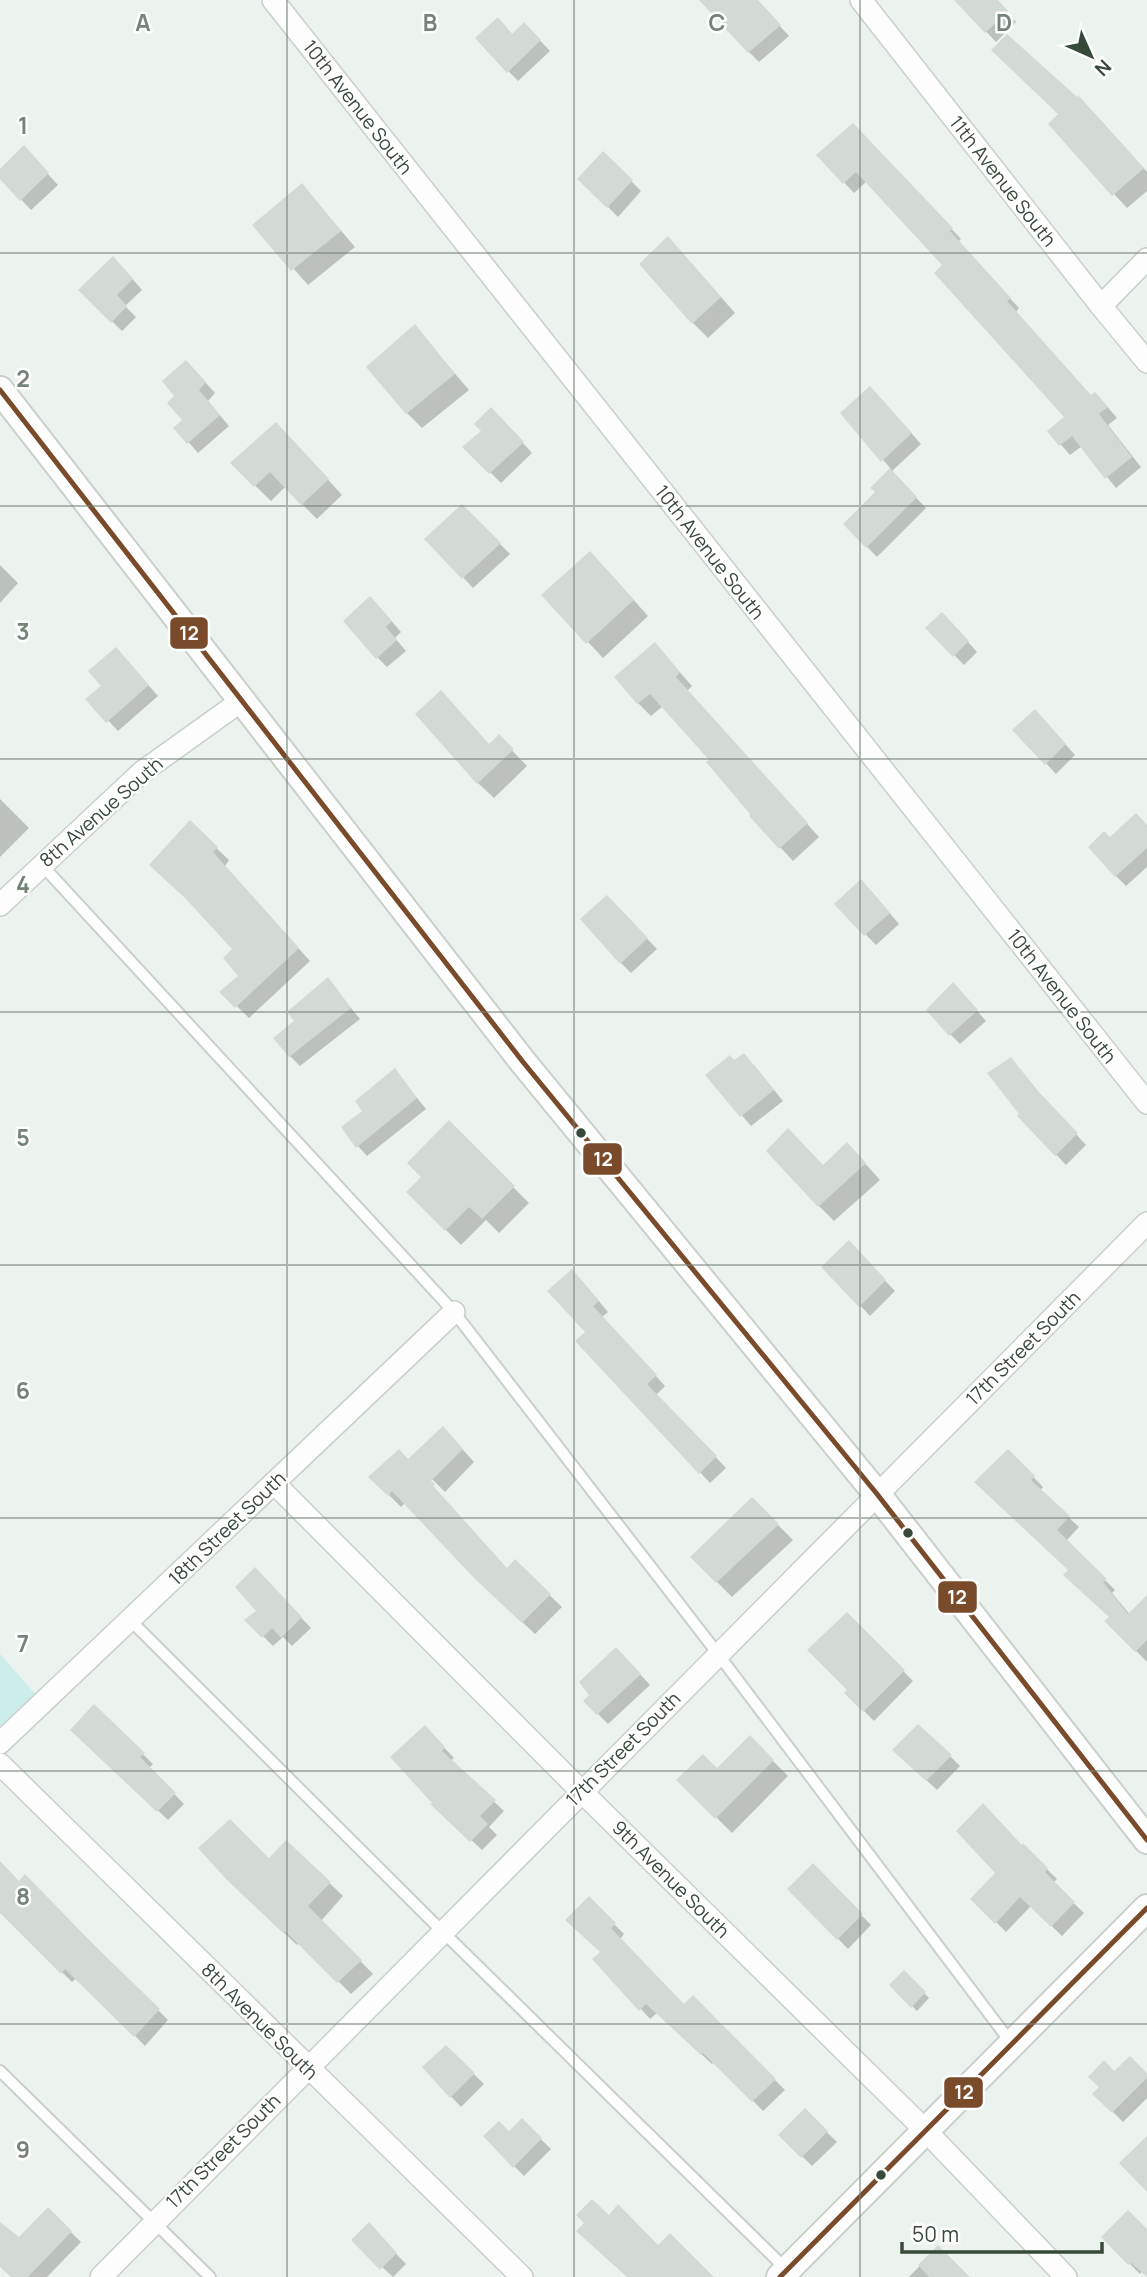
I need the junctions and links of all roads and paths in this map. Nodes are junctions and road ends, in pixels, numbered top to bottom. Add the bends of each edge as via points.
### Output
1 (273, 0) edge
2 (861, 0) edge
3 (1147, 259) edge
4 (1101, 306) junction
5 (1147, 362) edge
6 (0, 390) edge
7 (242, 701) junction
8 (41, 864) junction
9 (0, 905) edge
10 (1147, 1103) edge
11 (1147, 1223) edge
12 (454, 1312) junction
13 (274, 1483) junction
14 (877, 1494) junction
15 (130, 1620) junction
16 (718, 1654) junction
17 (0, 1743) edge
18 (0, 1764) edge
19 (581, 1791) junction
20 (1147, 1840) edge
21 (1147, 1908) edge
22 (442, 1931) junction
23 (1012, 2044) junction
24 (306, 2067) junction
25 (0, 2071) edge
26 (925, 2130) junction
27 (154, 2221) junction
28 (784, 2273) edge
29 (101, 2277) edge
30 (211, 2277) edge
31 (522, 2277) edge
32 (1066, 2277) edge

1 - 10 street, 10th Avenue South
2 - 4 street, 11th Avenue South
3 - 4 street
4 - 5 street, 11th Avenue South
6 - 7 street
7 - 8 street, 8th Avenue South via 142,772
7 - 14 street via 523,1062
8 - 9 street, 8th Avenue South
8 - 12 lane
11 - 14 street, 17th Street South
12 - 13 street, 18th Street South
12 - 16 lane
13 - 15 street, 18th Street South
13 - 19 street, 9th Avenue South
14 - 16 street, 17th Street South
14 - 20 street
15 - 17 street, 18th Street South
15 - 22 lane
16 - 19 street, 17th Street South
16 - 23 lane
18 - 24 street, 8th Avenue South
19 - 22 street, 17th Street South
19 - 26 street, 9th Avenue South
21 - 23 street
22 - 24 street, 17th Street South
22 - 28 lane
23 - 26 street
24 - 27 street, 17th Street South
24 - 31 street, 8th Avenue South
25 - 27 lane
26 - 28 street
26 - 32 street, 9th Avenue South
27 - 29 street, 17th Street South
27 - 30 lane

